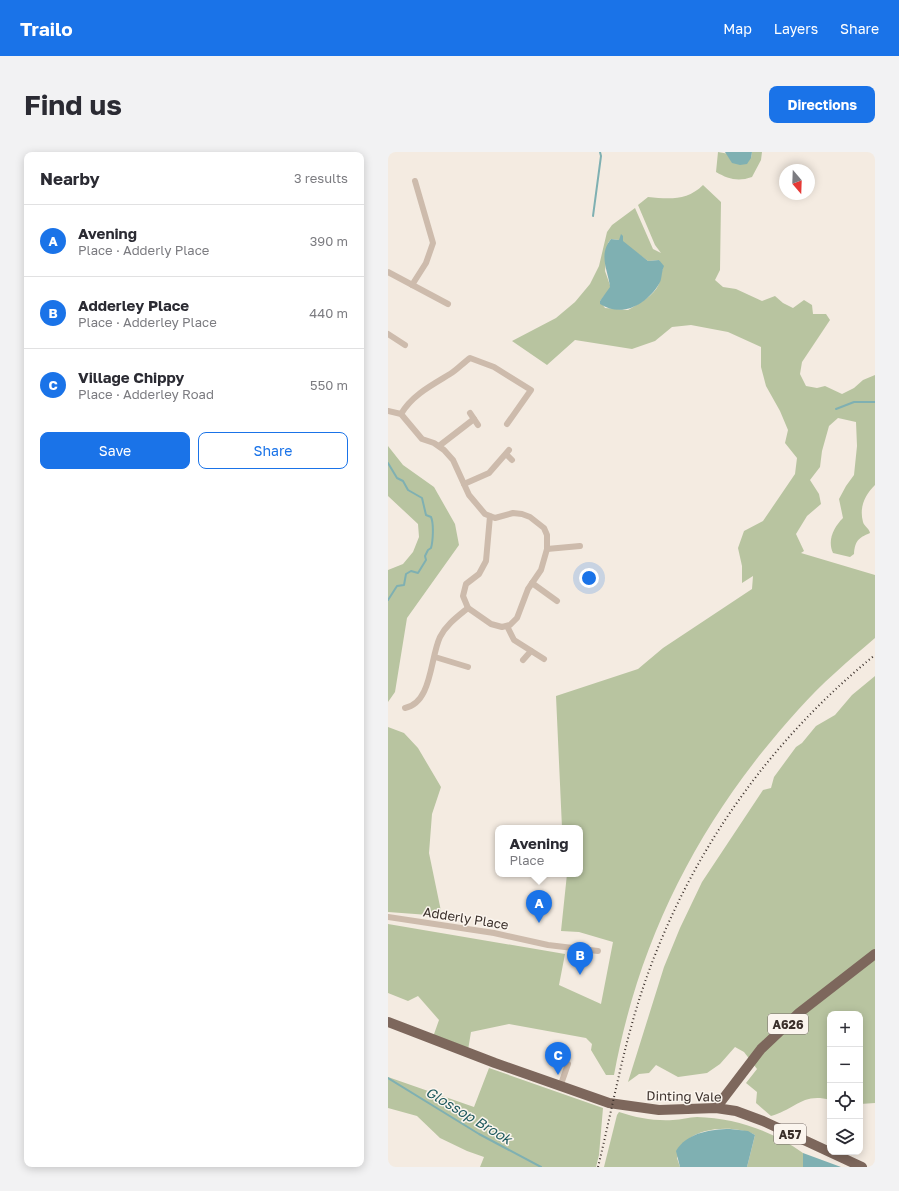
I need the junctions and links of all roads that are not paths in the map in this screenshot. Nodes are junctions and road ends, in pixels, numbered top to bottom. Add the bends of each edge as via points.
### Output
1 (416, 181) dead end
2 (388, 272) edge
3 (412, 285) junction
4 (448, 304) dead end
5 (388, 334) edge
6 (405, 345) dead end
7 (388, 410) edge
8 (470, 413) dead end
9 (401, 414) junction
10 (474, 419) junction
11 (507, 424) dead end
12 (478, 425) dead end
13 (439, 446) junction
14 (512, 460) dead end
15 (464, 484) junction
16 (490, 516) junction
17 (580, 546) dead end
18 (547, 549) junction
19 (532, 583) junction
20 (557, 601) dead end
21 (468, 608) junction
22 (506, 626) junction
23 (530, 651) junction
24 (435, 657) junction
25 (544, 659) dead end
26 (523, 660) dead end
27 (468, 667) dead end
28 (405, 708) dead end
29 (388, 917) edge
30 (598, 951) dead end
31 (875, 954) edge
32 (388, 1022) edge
33 (568, 1064) dead end
34 (560, 1086) junction
35 (716, 1108) junction
36 (862, 1167) edge

1 - 3 street via 433,243 426,263
2 - 3 street
3 - 4 street
5 - 6 street
7 - 9 street
8 - 10 street
9 - 11 street via 419,393 451,374 470,358 494,367 531,390
9 - 13 street via 422,439
10 - 12 street
10 - 13 street
13 - 15 street via 453,460
14 - 15 street via 508,452 489,473
15 - 16 street via 468,495 482,512
16 - 18 street via 495,518 513,513 530,517 544,528
16 - 21 street via 486,561 479,574 466,584 464,590 463,596
17 - 18 street
18 - 19 street via 541,570
19 - 20 street
19 - 22 street via 517,618
21 - 22 street via 497,626
21 - 24 street via 447,626 440,637
22 - 23 street via 514,640
23 - 25 street
23 - 26 street
24 - 27 street
24 - 28 street via 422,697 413,706
29 - 30 street, Adderly Place
31 - 35 main road, A626 via 799,1013 761,1049
32 - 34 main road, Dinting Vale / A57
33 - 34 street
34 - 35 main road, Dinting Vale / A57 via 609,1103 644,1109
35 - 36 main road, Dinting Vale / A57 via 736,1111 763,1121

